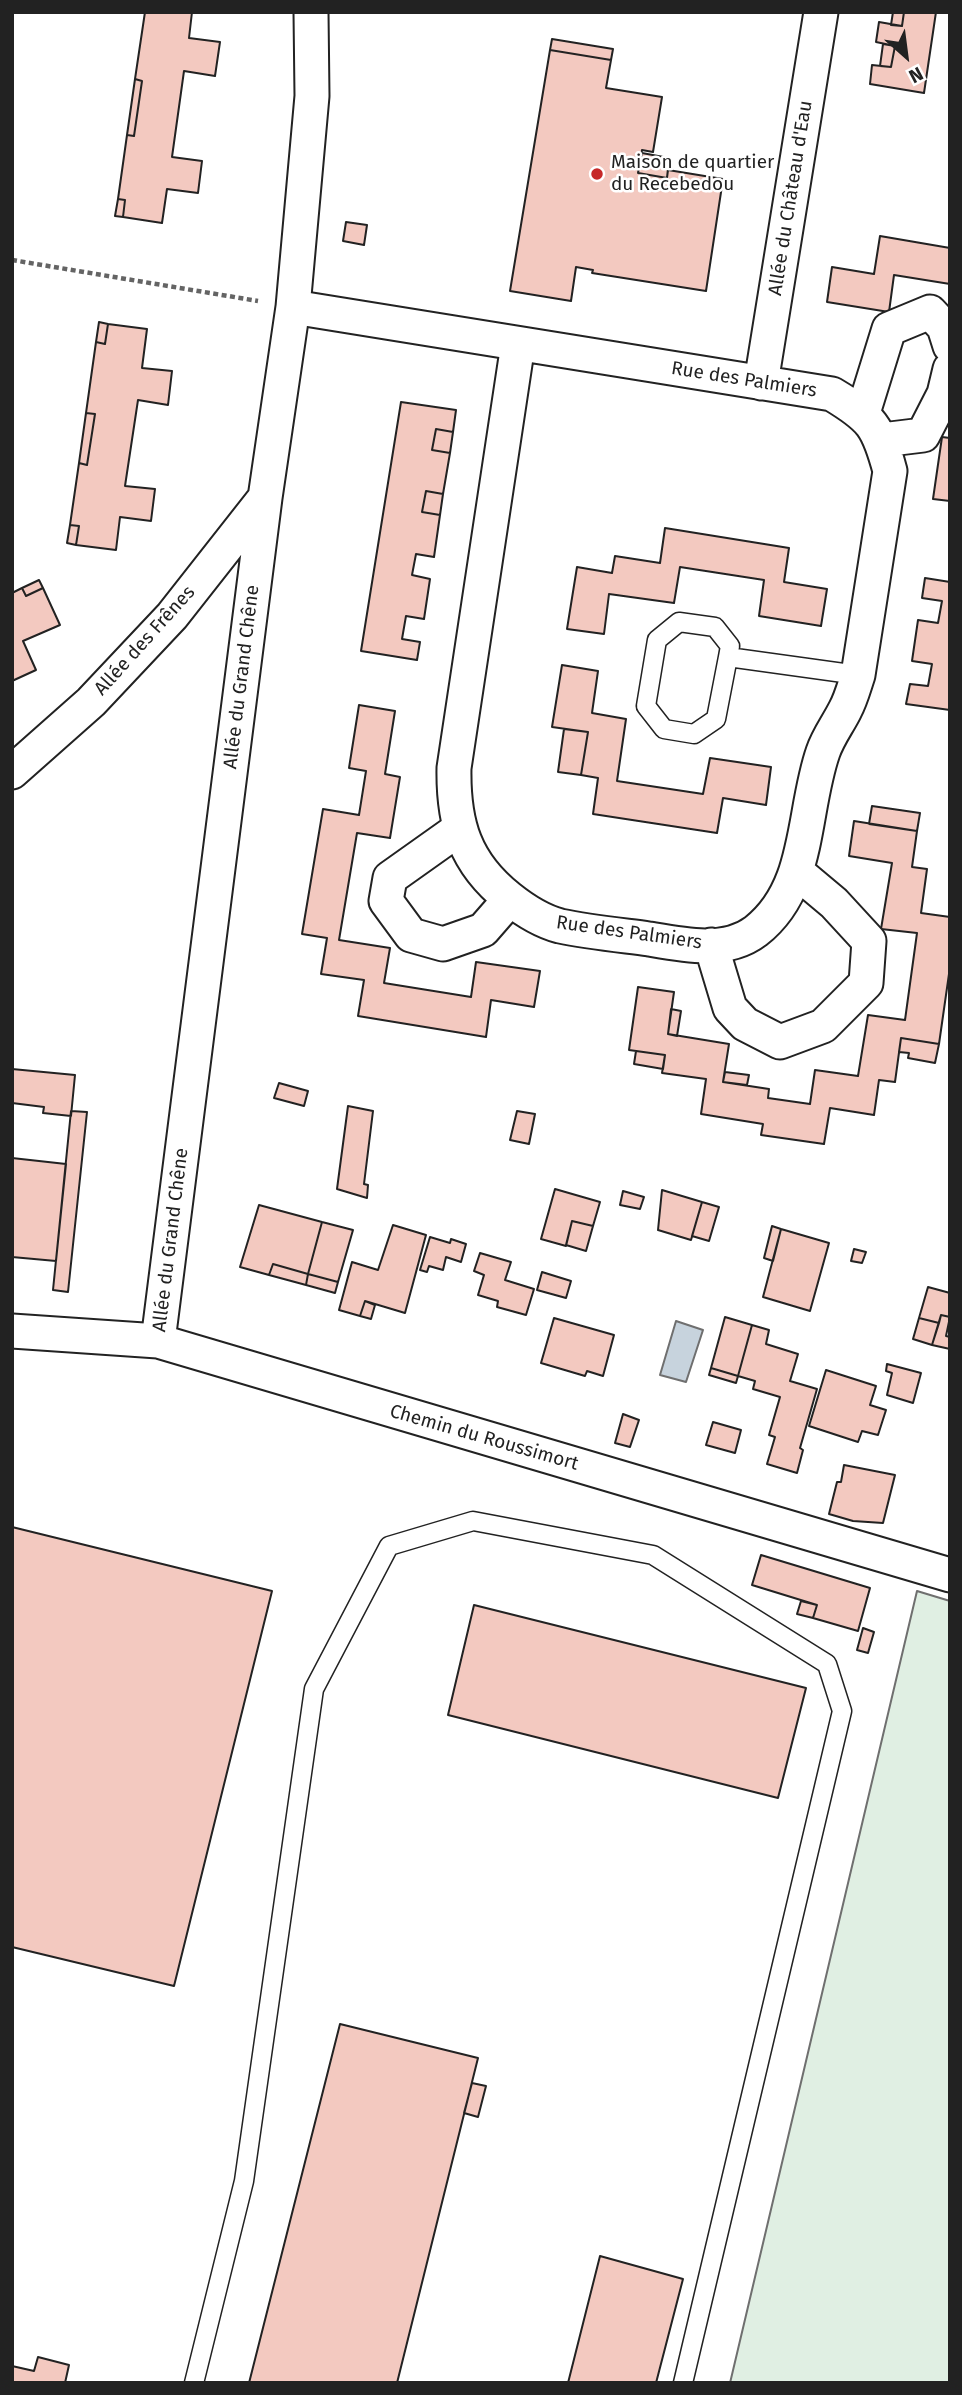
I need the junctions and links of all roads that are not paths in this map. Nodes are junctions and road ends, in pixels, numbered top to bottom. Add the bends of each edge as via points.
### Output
1 (311, 12) edge
2 (821, 12) edge
3 (293, 307) junction
4 (518, 344) junction
5 (950, 346) edge
6 (950, 369) edge
7 (761, 383) junction
8 (863, 413) junction
9 (882, 440) junction
10 (264, 498) junction
11 (728, 657) junction
12 (858, 675) junction
13 (12, 772) edge
14 (459, 828) junction
15 (797, 872) junction
16 (510, 899) junction
17 (712, 945) junction
18 (12, 1331) edge
19 (158, 1341) junction
20 (950, 1575) edge
21 (194, 2383) edge
22 (683, 2383) edge

1 - 3 street, Allée du Grand Chêne via 312,96
2 - 7 street, Allée du Château d'Eau
3 - 4 street, Rue des Palmiers
3 - 10 street, Allée du Grand Chêne
4 - 7 street, Rue des Palmiers
4 - 14 street, Rue des Palmiers via 454,768
5 - 8 street via 944,327 930,312 889,329
6 - 9 street via 944,394 923,435
7 - 8 street, Rue des Palmiers via 832,394
8 - 9 street, Rue des Palmiers
9 - 12 street, Rue des Palmiers via 890,471
10 - 13 street, Allée des Frênes via 172,617 91,702
10 - 19 street, Allée du Grand Chêne
11 - 11 lane via 730,646 715,627 679,622 657,640 646,706 664,729 694,734 716,719
11 - 12 lane
12 - 15 street, Rue des Palmiers via 815,776
14 - 16 street, Rue des Palmiers via 473,861
14 - 16 street via 390,878 386,901 411,935 443,944 483,930
15 - 17 street, Rue des Palmiers via 784,901 755,932
15 - 17 street via 869,941 866,983 823,1026 780,1042 746,1024 730,1008
16 - 17 street, Rue des Palmiers via 557,925
18 - 19 street, Chemin du Roussimort
19 - 20 street, Chemin du Roussimort
21 - 22 lane via 244,2181 314,1689 389,1546 473,1521 653,1555 827,1664 842,1711

